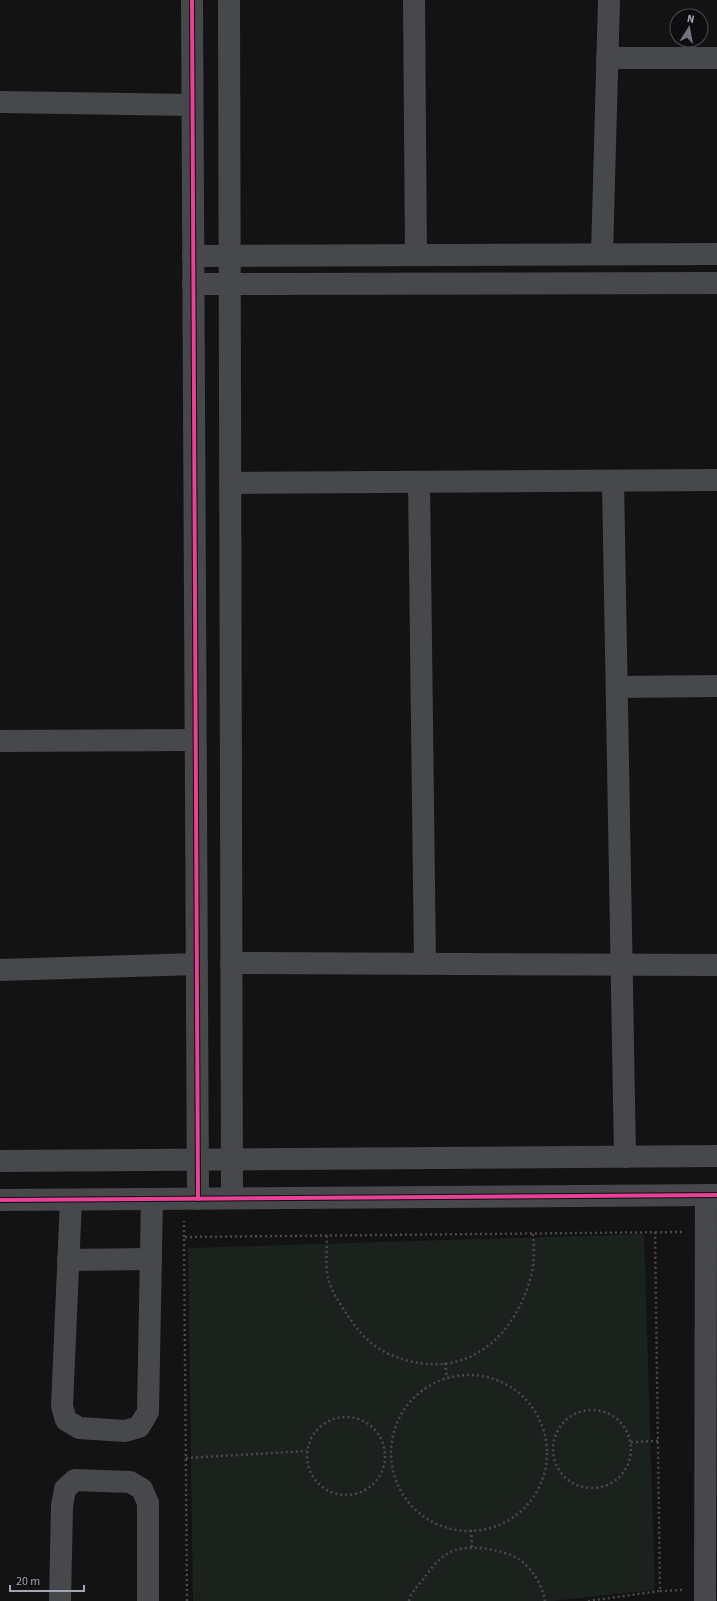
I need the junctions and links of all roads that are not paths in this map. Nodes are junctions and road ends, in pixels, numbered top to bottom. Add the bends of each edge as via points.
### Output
1 (192, 0) edge
2 (229, 0) edge
3 (414, 0) edge
4 (609, 0) edge
5 (607, 58) junction
6 (717, 58) edge
7 (0, 102) edge
8 (192, 105) junction
9 (602, 254) junction
10 (717, 254) edge
11 (416, 255) junction
12 (193, 256) junction
13 (229, 256) junction
14 (717, 283) edge
15 (193, 284) junction
16 (229, 284) junction
17 (717, 480) edge
18 (614, 481) junction
19 (419, 482) junction
20 (230, 483) junction
21 (717, 686) edge
22 (617, 687) junction
23 (195, 740) junction
24 (0, 741) edge
25 (231, 963) junction
26 (197, 964) junction
27 (425, 964) junction
28 (622, 965) junction
29 (717, 965) edge
30 (0, 970) edge
31 (717, 1156) edge
32 (625, 1157) junction
33 (198, 1160) junction
34 (232, 1160) junction
35 (0, 1162) edge
36 (711, 1195) edge
37 (232, 1198) junction
38 (152, 1199) junction
39 (198, 1199) junction
40 (0, 1200) edge
41 (71, 1200) junction
42 (151, 1259) junction
43 (68, 1260) junction
44 (60, 1601) edge
45 (148, 1601) edge
46 (705, 1601) edge

1 - 8 street
2 - 13 street
3 - 11 street
4 - 5 street
5 - 6 street
5 - 9 street
7 - 8 street
8 - 12 street
9 - 10 street
9 - 11 street
11 - 13 street
12 - 13 street
12 - 15 street
13 - 16 street
14 - 16 street
15 - 16 street
15 - 23 street
16 - 20 street
17 - 18 street
18 - 19 street
18 - 22 street
19 - 20 street
19 - 27 street
20 - 25 street
21 - 22 street
22 - 28 street
23 - 24 street
23 - 26 street
25 - 27 street
25 - 34 street
26 - 30 street
26 - 33 street
27 - 28 street
28 - 29 street
28 - 32 street
31 - 32 street
32 - 34 street
33 - 34 street
33 - 35 street
33 - 39 street
34 - 37 street
36 - 37 street
36 - 46 street
37 - 39 street
38 - 39 street
38 - 41 street
38 - 42 street
40 - 41 street
41 - 43 street
42 - 43 street
42 - 43 street via 148,1412 139,1427 125,1431 79,1428 66,1420 62,1406
44 - 45 street via 62,1506 65,1489 75,1480 130,1482 142,1489 148,1503

